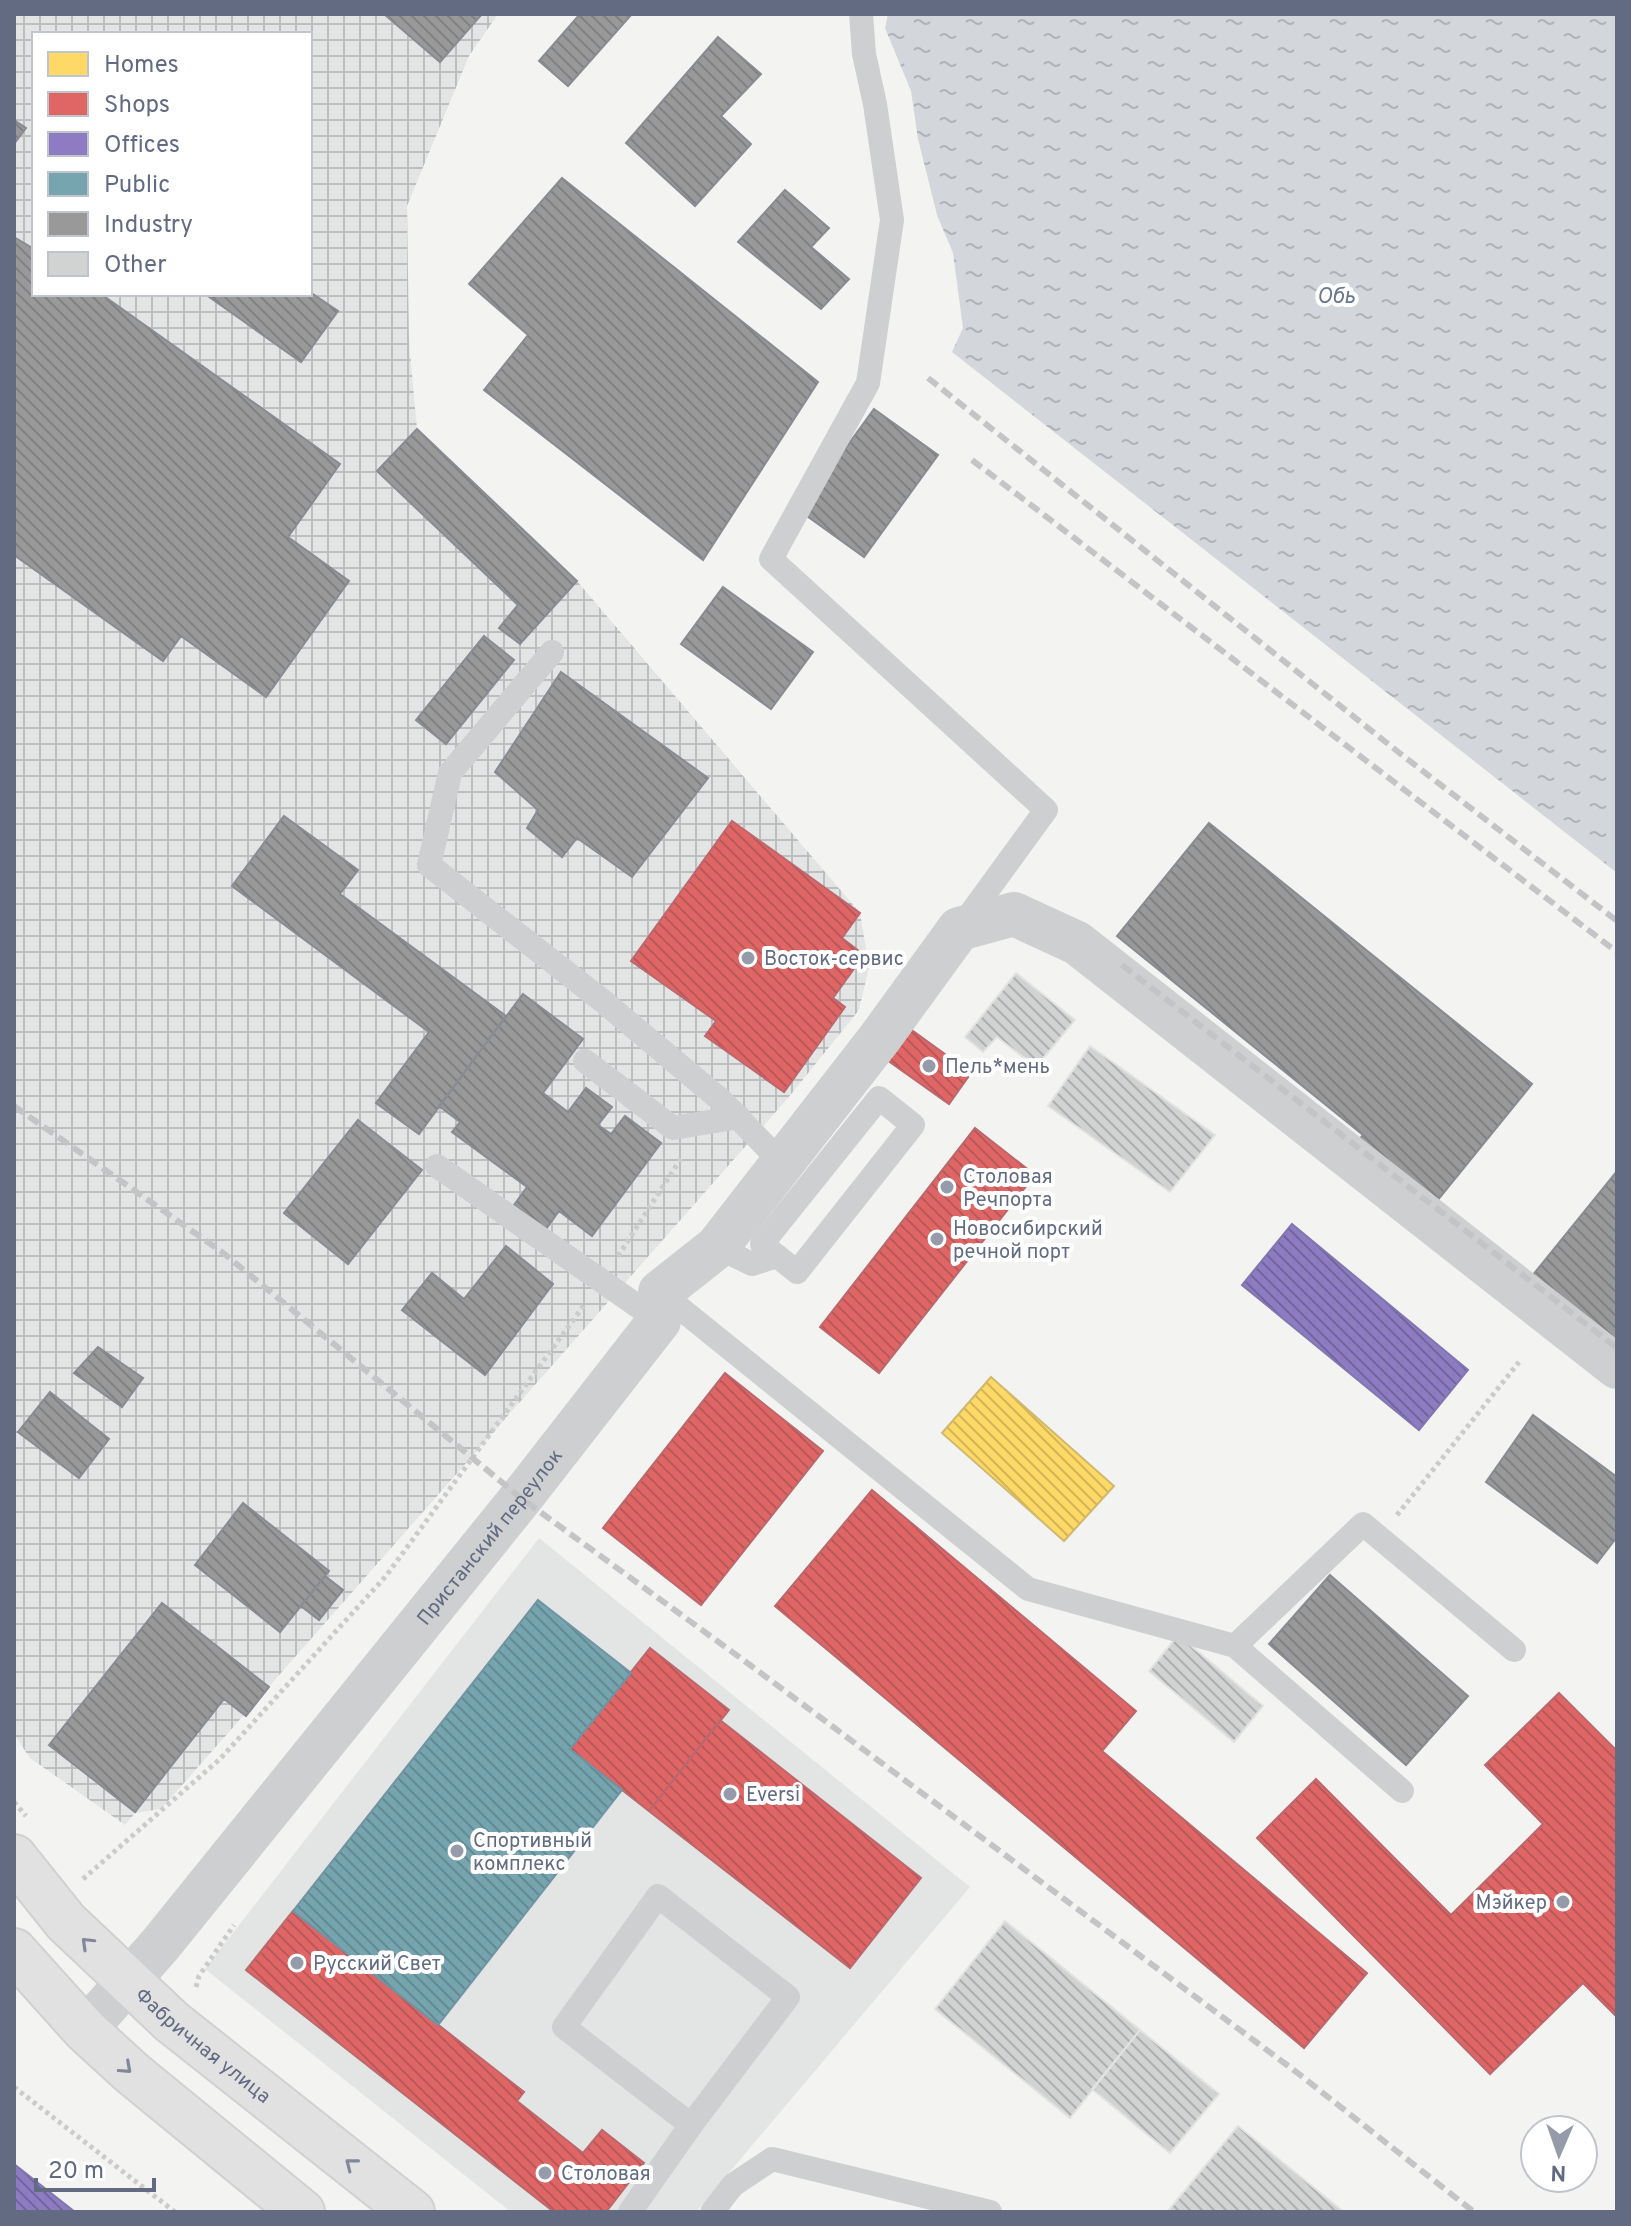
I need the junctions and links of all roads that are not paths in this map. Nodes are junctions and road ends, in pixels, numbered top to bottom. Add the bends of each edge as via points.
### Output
1 (861, 14) edge
2 (552, 652) dead end
3 (959, 929) junction
4 (585, 1061) dead end
5 (739, 1117) junction
6 (782, 1163) junction
7 (437, 1166) dead end
8 (717, 1247) junction
9 (777, 1256) junction
10 (659, 1306) junction
11 (1617, 1367) edge
12 (1235, 1646) junction
13 (1514, 1650) dead end
14 (1402, 1791) dead end
15 (24, 1841) edge
16 (14, 1951) edge
17 (128, 1982) junction
18 (85, 2030) junction
19 (691, 2125) junction
20 (302, 2212) edge
21 (412, 2212) edge
22 (630, 2212) edge
23 (712, 2212) edge
24 (990, 2212) edge

1 - 3 lane via 892,220 868,383 771,559 1046,810
2 - 5 lane via 450,773 429,865 604,1002
3 - 6 street, Пристанский переулок
3 - 11 street via 1014,914 1077,943
4 - 5 lane via 673,1128
5 - 6 lane
6 - 8 street, Пристанский переулок
7 - 10 lane via 601,1281
8 - 9 lane via 752,1264
8 - 10 street, Пристанский переулок
9 - 9 lane via 762,1244 879,1098 913,1125 797,1272
10 - 12 lane via 1028,1589
10 - 17 street, Пристанский переулок via 521,1498
12 - 13 lane via 1363,1524
12 - 14 lane
17 -> 15 main road, Фабричная улица via 66,1922
16 - 18 main road
17 - 18 street, Пристанский переулок
21 -> 17 main road, Фабричная улица
18 -> 20 main road
19 - 19 lane via 564,2027 658,1896 788,1997
19 - 22 lane
23 - 24 lane via 733,2185 772,2159

